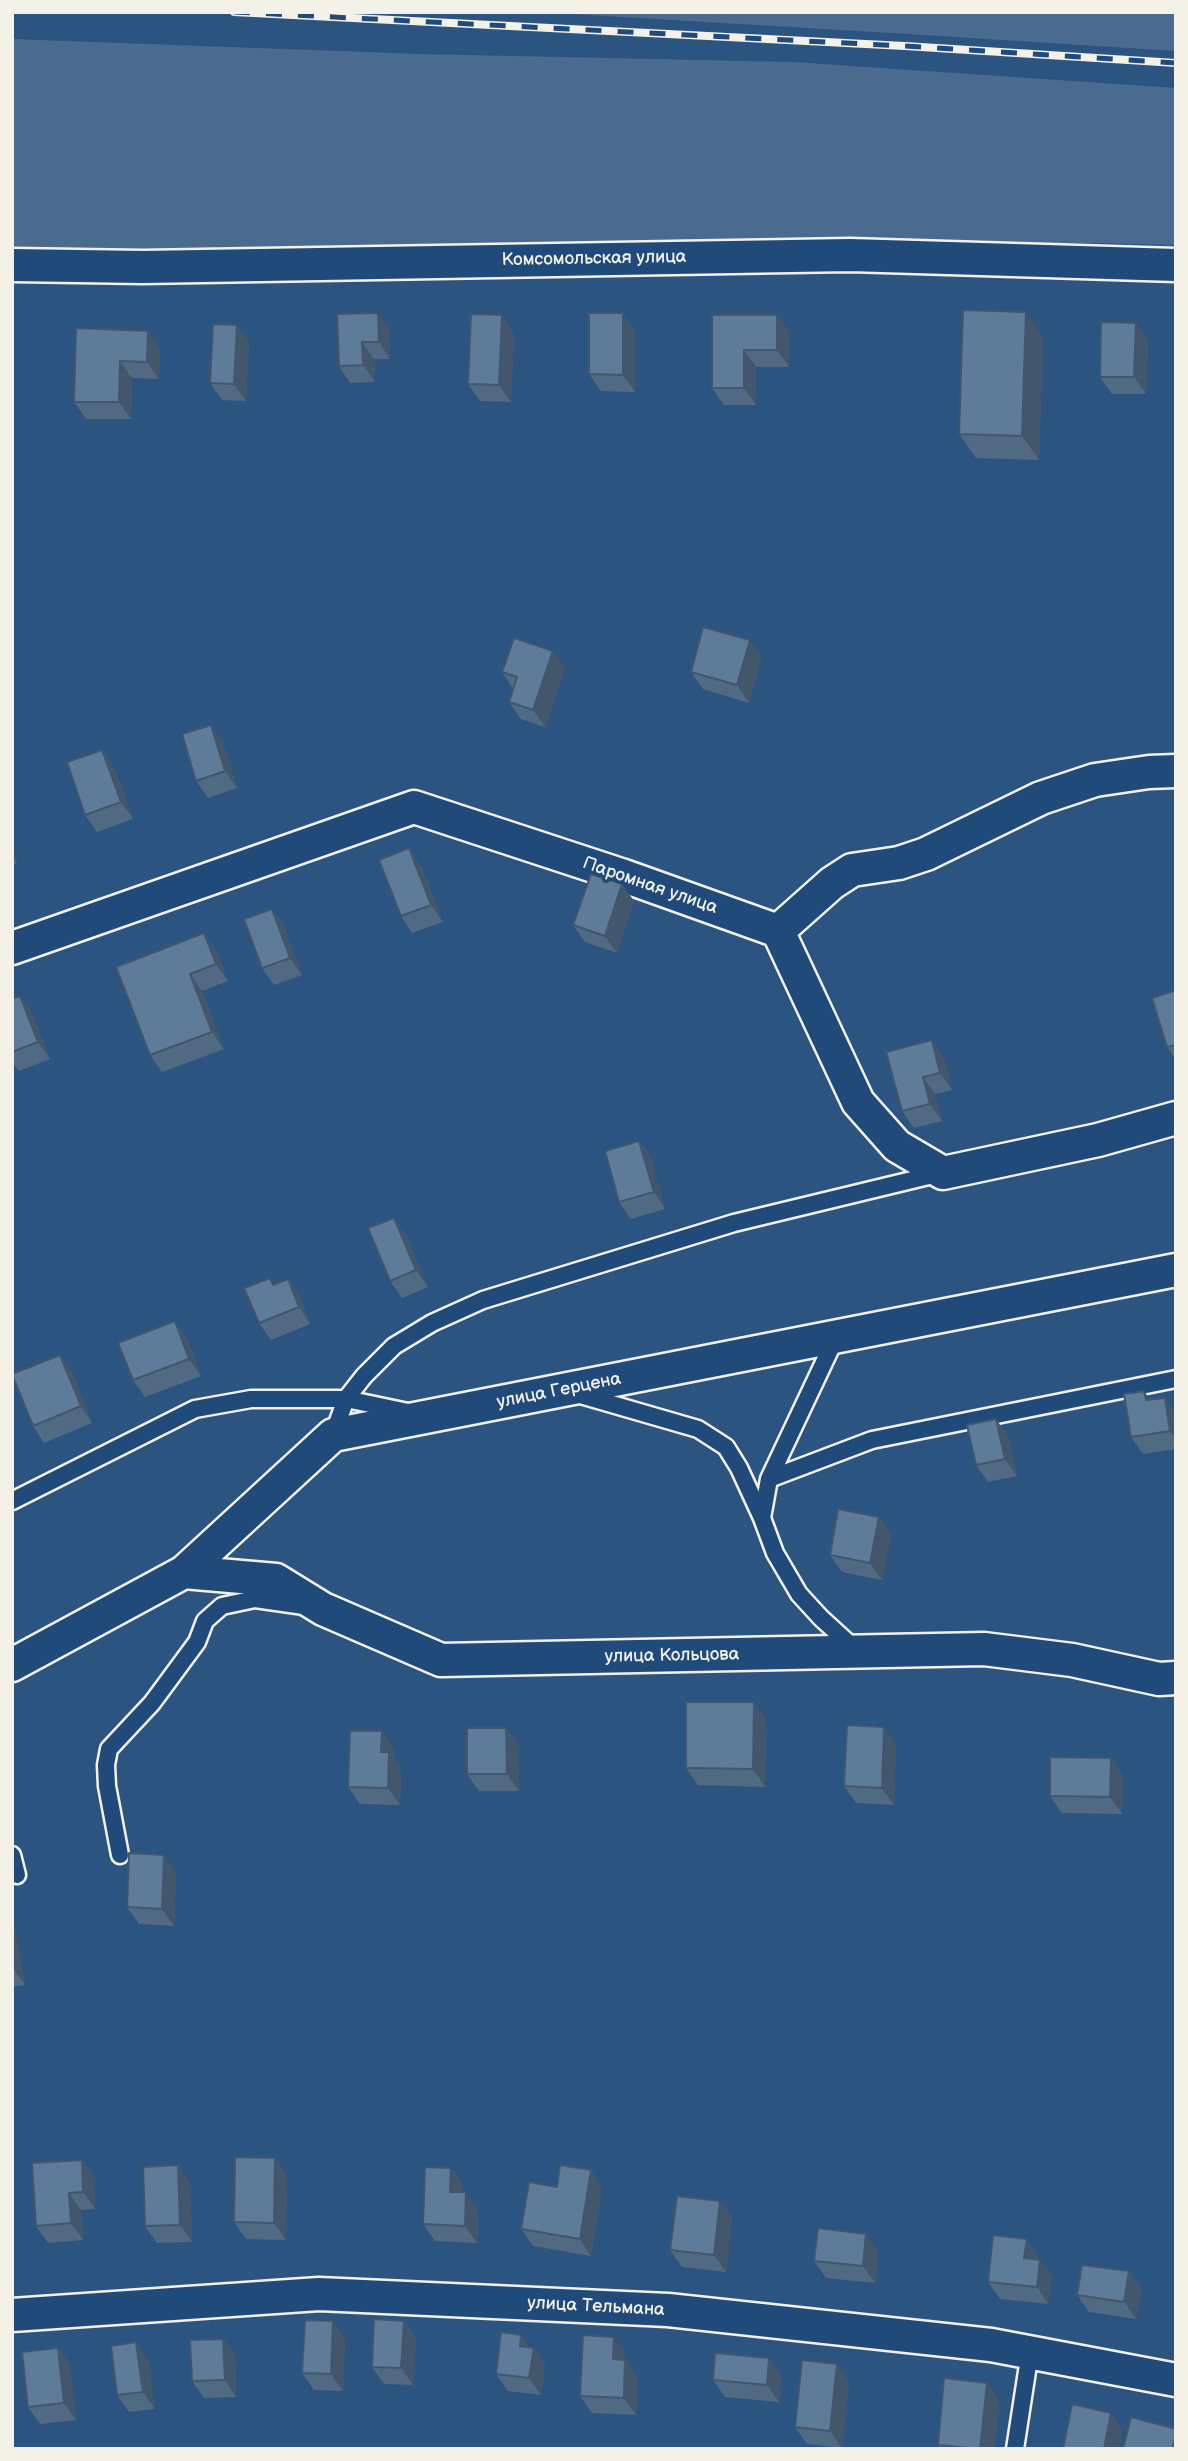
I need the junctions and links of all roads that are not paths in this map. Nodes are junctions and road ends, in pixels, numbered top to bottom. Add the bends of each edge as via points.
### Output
1 (12, 265) edge
2 (1176, 265) edge
3 (1176, 771) edge
4 (778, 931) junction
5 (12, 948) edge
6 (1176, 1118) edge
7 (943, 1173) junction
8 (1176, 1270) edge
9 (836, 1337) junction
10 (1176, 1379) edge
11 (564, 1390) junction
12 (346, 1398) junction
13 (427, 1417) junction
14 (333, 1435) junction
15 (769, 1479) junction
16 (12, 1501) edge
17 (762, 1517) junction
18 (184, 1572) junction
19 (323, 1609) junction
20 (858, 1652) junction
21 (12, 1665) edge
22 (1176, 1678) edge
23 (12, 1855) edge
24 (120, 1855) dead end
25 (17, 1875) dead end
26 (12, 2315) edge
27 (1030, 2353) junction
28 (1176, 2380) edge
29 (1015, 2449) edge

1 - 2 street, Комсомольская улица via 170,267 849,255
3 - 4 street via 1095,780 1041,798 926,854 852,870
4 - 5 street, Паромная улица via 414,807
4 - 7 street via 858,1102 897,1146
6 - 7 street
7 - 12 lane via 734,1223 483,1300 394,1346
8 - 9 street, улица Герцена
9 - 11 street, улица Герцена
9 - 15 lane
10 - 15 lane via 872,1440
11 - 13 street, улица Герцена
11 - 17 lane via 698,1429 726,1447
12 - 13 lane
12 - 14 lane
12 - 16 lane via 251,1399 195,1409
13 - 14 street, улица Герцена
14 - 18 street
15 - 17 lane
17 - 20 lane via 775,1553 799,1594
18 - 19 street, улица Кольцова via 276,1580
18 - 21 street
19 - 20 street, улица Кольцова via 441,1660
19 - 24 lane via 255,1599 222,1606 205,1620 184,1662 109,1749 107,1786
20 - 22 street, улица Кольцова via 984,1649 1072,1660 1159,1679
23 - 25 lane
26 - 27 street, улица Тельмана via 319,2294 668,2310
27 - 28 street, улица Тельмана
27 - 29 lane

